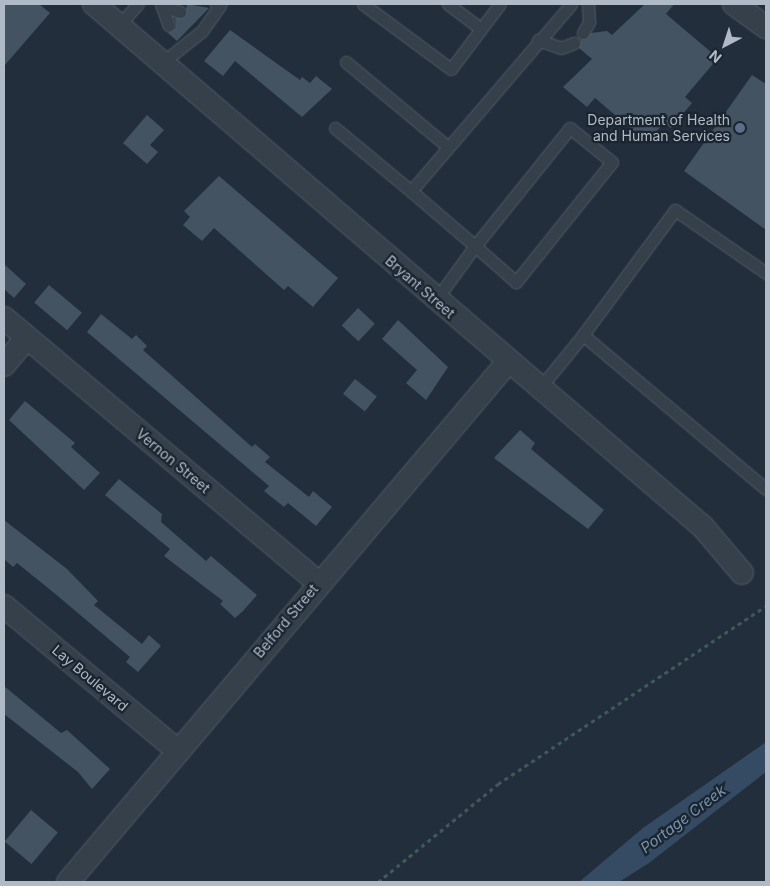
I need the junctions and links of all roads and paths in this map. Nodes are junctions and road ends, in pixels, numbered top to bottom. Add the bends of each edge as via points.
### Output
1 (94, 4) edge
2 (138, 4) edge
3 (216, 4) edge
4 (363, 4) edge
5 (448, 4) edge
6 (500, 4) edge
7 (571, 4) edge
8 (588, 4) edge
9 (734, 4) edge
10 (163, 5) edge
11 (180, 12) dead end
12 (119, 25) junction
13 (169, 26) dead end
14 (766, 27) edge
15 (481, 29) junction
16 (583, 33) dead end
17 (538, 40) junction
18 (574, 43) dead end
19 (163, 62) junction
20 (346, 62) dead end
21 (335, 128) dead end
22 (448, 147) junction
23 (411, 191) junction
24 (475, 246) junction
25 (766, 273) edge
26 (435, 301) junction
27 (4, 318) edge
28 (583, 335) junction
29 (27, 338) junction
30 (508, 363) junction
31 (4, 365) edge
32 (539, 390) junction
33 (766, 489) edge
34 (742, 573) dead end
35 (319, 583) junction
36 (4, 606) edge
37 (766, 606) edge
38 (177, 750) junction
39 (68, 882) edge
40 (378, 882) edge

1 - 12 street, Bryant Street
2 - 12 lane
3 - 19 lane via 220,6 200,29
4 - 15 lane via 451,69
5 - 15 lane
6 - 15 lane
7 - 17 lane
8 - 16 lane via 589,22
9 - 14 street
10 - 11 lane
10 - 13 lane
12 - 19 street, Bryant Street
17 - 18 lane via 562,48
17 - 22 lane
19 - 26 street, Bryant Street
20 - 22 lane
21 - 23 lane
22 - 23 lane
23 - 24 lane
24 - 24 lane via 516,282 612,162 570,128
24 - 26 lane
25 - 28 lane via 675,210
26 - 30 street, Bryant Street
27 - 29 street, Vernon Street
28 - 32 lane
28 - 33 lane
29 - 31 street
29 - 35 street, Vernon Street
30 - 32 street, Bryant Street
30 - 35 street, Belford Street
32 - 34 street, Bryant Street via 703,527
35 - 38 street, Belford Street
36 - 38 street, Lay Boulevard
37 - 40 path via 498,784
38 - 39 street, Belford Street

